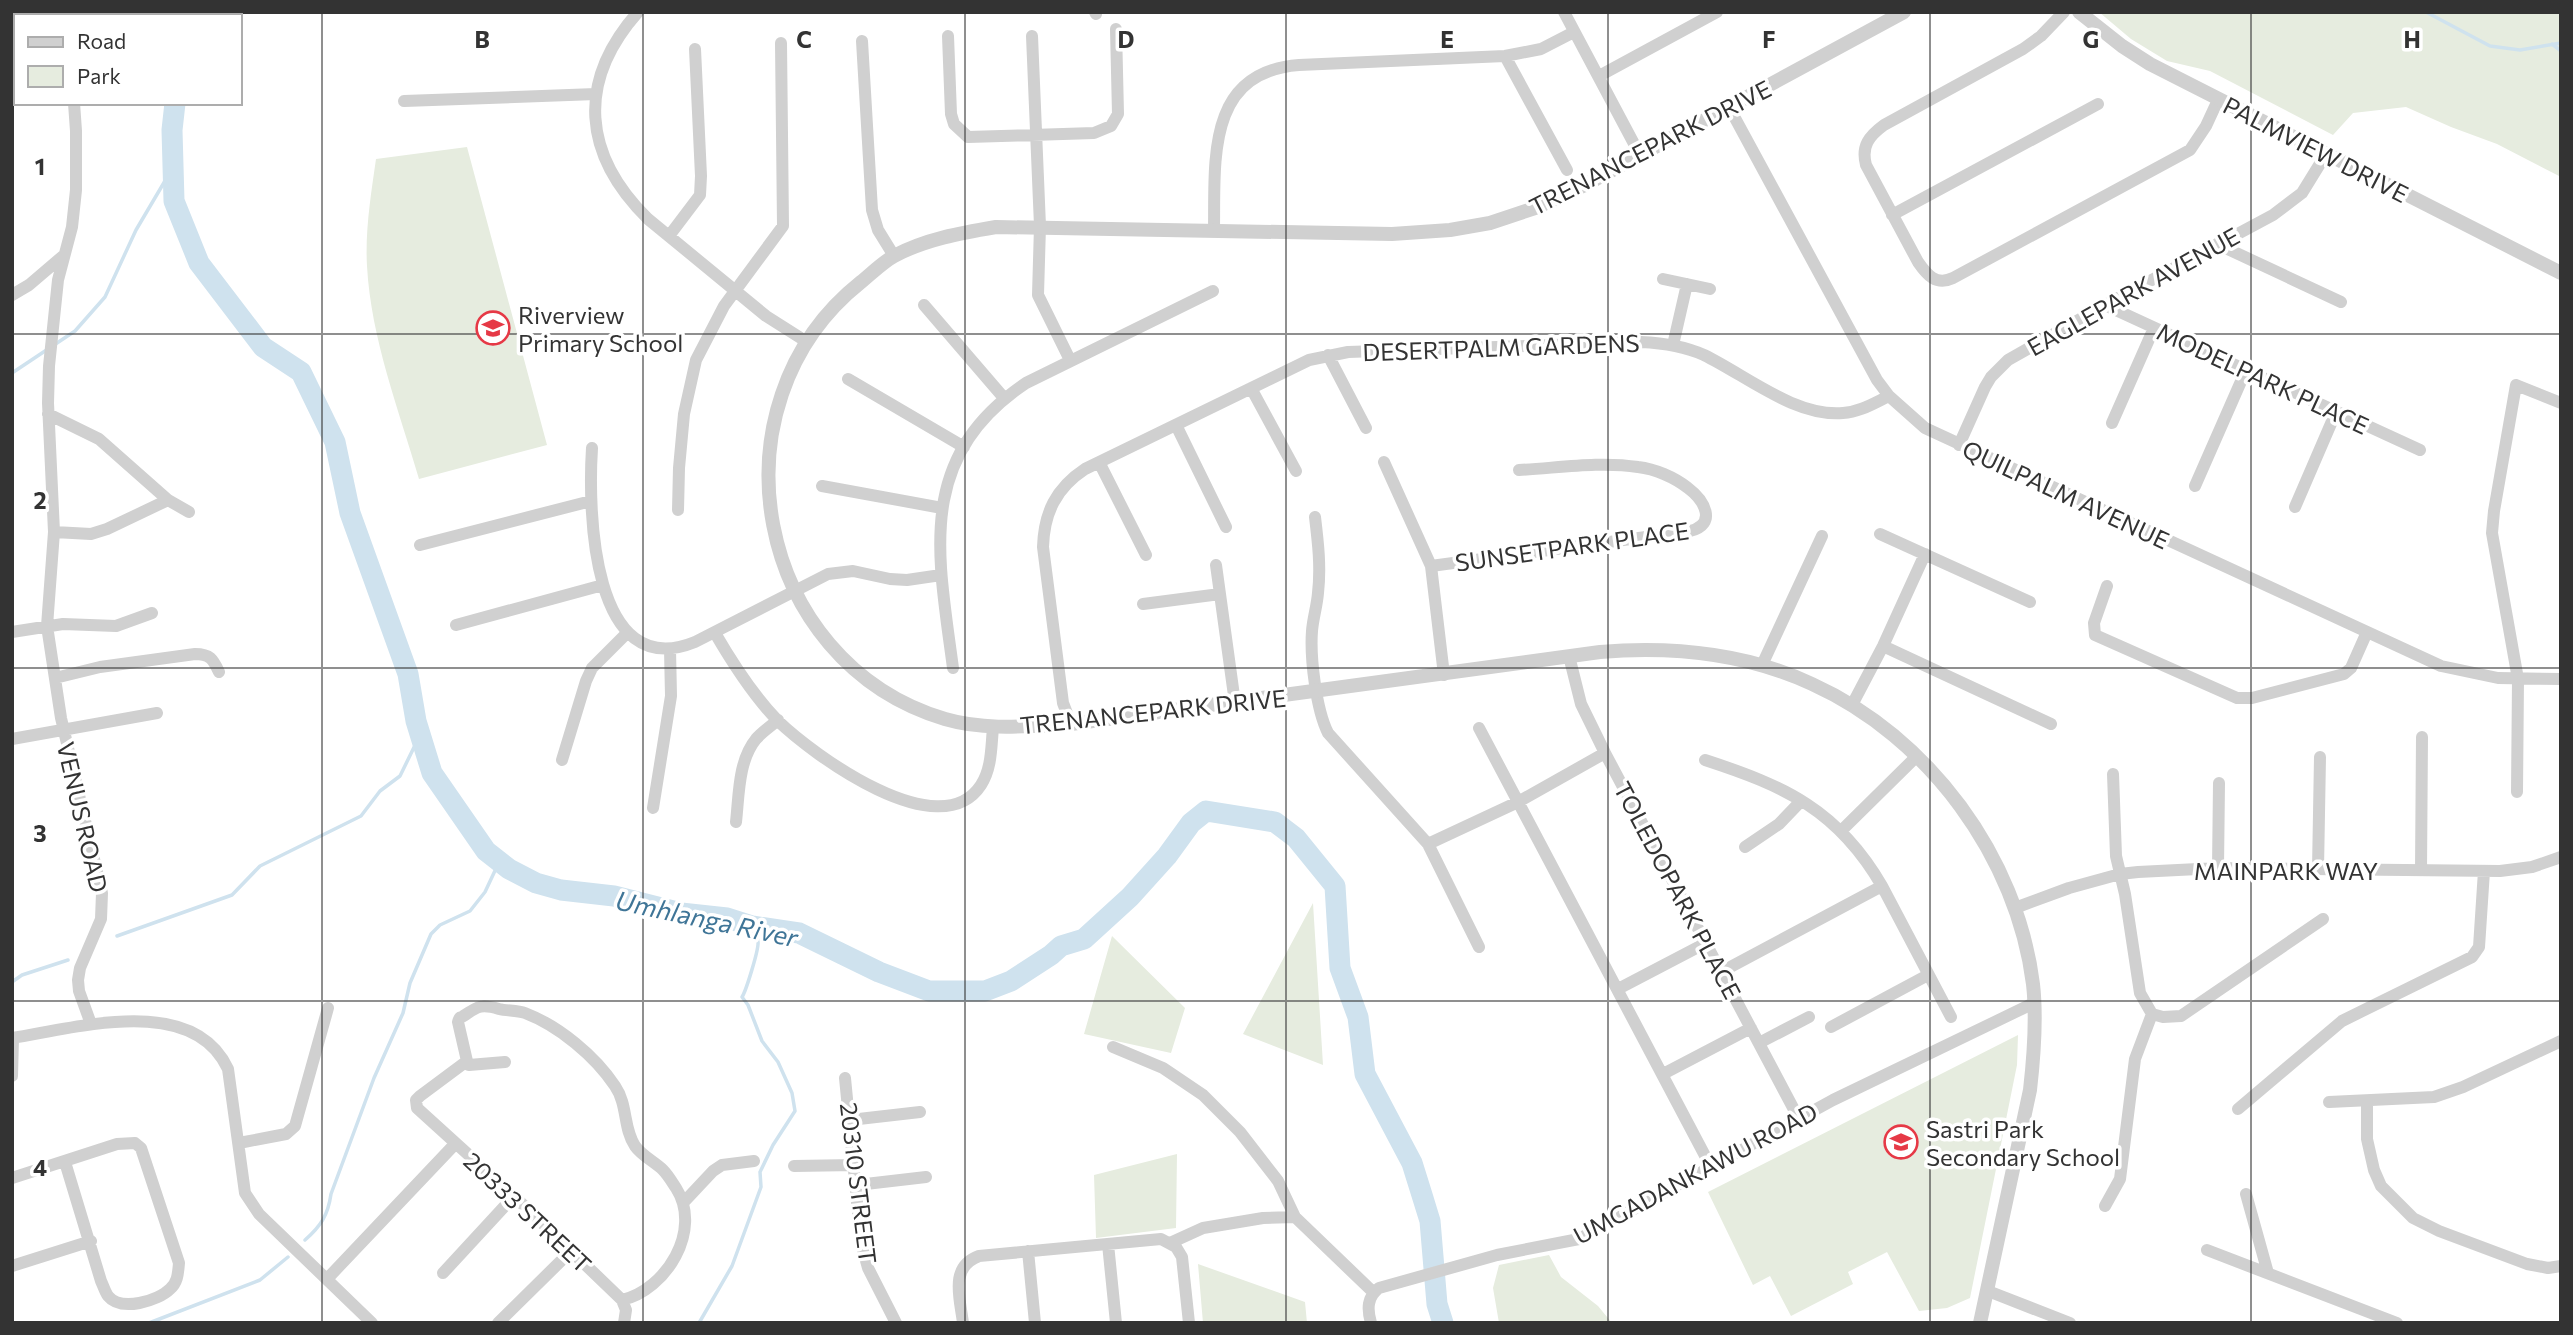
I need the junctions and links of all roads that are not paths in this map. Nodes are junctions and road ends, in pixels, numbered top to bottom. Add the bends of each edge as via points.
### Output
1 (638, 12) edge
2 (1564, 12) edge
3 (1717, 12) edge
4 (1904, 12) edge
5 (2064, 12) edge
6 (2080, 12) edge
7 (1116, 29) dead end
8 (1574, 32) junction
9 (948, 36) dead end
10 (1032, 36) dead end
11 (862, 41) dead end
12 (780, 43) dead end
13 (695, 49) dead end
14 (1506, 56) junction
15 (1599, 76) junction
16 (596, 94) junction
17 (2218, 100) junction
18 (404, 102) dead end
19 (2098, 104) dead end
20 (74, 105) edge
21 (1729, 107) junction
22 (1036, 135) junction
23 (2326, 154) junction
24 (1640, 155) junction
25 (1567, 170) dead end
26 (1892, 215) junction
27 (1040, 226) junction
28 (1214, 230) junction
29 (669, 236) junction
30 (2217, 244) junction
31 (63, 256) junction
32 (894, 256) junction
33 (2561, 272) edge
34 (1663, 279) dead end
35 (1687, 284) junction
36 (1710, 289) dead end
37 (735, 290) junction
38 (1213, 291) dead end
39 (12, 295) edge
40 (2341, 302) dead end
41 (924, 305) dead end
42 (2105, 305) junction
43 (2154, 328) junction
44 (807, 342) junction
45 (1674, 345) junction
46 (1328, 355) junction
47 (1070, 360) junction
48 (2246, 369) junction
49 (848, 379) dead end
50 (1251, 388) junction
51 (1889, 396) junction
52 (1004, 398) junction
53 (2561, 403) edge
54 (2336, 412) junction
55 (48, 414) junction
56 (2112, 423) dead end
57 (1175, 425) junction
58 (1366, 428) dead end
59 (1959, 445) junction
60 (964, 447) junction
61 (592, 448) dead end
62 (2420, 450) dead end
63 (1099, 462) junction
64 (1384, 462) dead end
65 (1519, 470) dead end
66 (1296, 471) dead end
67 (822, 486) dead end
68 (2194, 486) dead end
69 (168, 500) junction
70 (591, 501) junction
71 (2295, 507) dead end
72 (942, 508) junction
73 (678, 510) dead end
74 (189, 512) dead end
75 (1315, 517) dead end
76 (1226, 527) dead end
77 (54, 532) junction
78 (1880, 534) dead end
79 (1822, 536) dead end
80 (420, 545) dead end
81 (1925, 554) junction
82 (1146, 555) dead end
83 (1216, 565) dead end
84 (1432, 566) junction
85 (941, 575) junction
86 (603, 585) junction
87 (2107, 586) dead end
88 (795, 592) junction
89 (1220, 594) junction
90 (2030, 603) dead end
91 (1143, 604) dead end
92 (152, 613) dead end
93 (456, 625) dead end
94 (47, 626) junction
95 (12, 632) edge
96 (2367, 632) junction
97 (627, 633) junction
98 (715, 633) junction
99 (1883, 646) junction
100 (670, 649) junction
101 (1569, 656) junction
102 (1762, 665) junction
103 (953, 668) dead end
104 (219, 672) dead end
105 (1444, 675) junction
106 (55, 678) junction
107 (2518, 679) junction
108 (2561, 679) edge
109 (1316, 692) junction
110 (1235, 703) junction
111 (1852, 705) junction
112 (157, 713) dead end
113 (778, 720) junction
114 (1071, 724) junction
115 (2051, 724) dead end
116 (993, 728) junction
117 (1479, 728) dead end
118 (64, 730) junction
119 (2422, 737) dead end
120 (12, 739) edge
121 (1605, 753) junction
122 (1917, 756) junction
123 (2320, 757) dead end
124 (562, 760) dead end
125 (1705, 760) dead end
126 (2113, 774) dead end
127 (2219, 783) dead end
128 (2517, 792) dead end
129 (1801, 801) junction
130 (1517, 802) junction
131 (653, 808) dead end
132 (736, 822) dead end
133 (1842, 830) junction
134 (1428, 844) junction
135 (1745, 847) dead end
136 (2561, 857) edge
137 (2218, 868) junction
138 (2318, 870) junction
139 (2421, 870) junction
140 (2484, 871) junction
141 (2120, 874) junction
142 (1882, 886) junction
143 (2015, 908) junction
144 (2323, 919) dead end
145 (1706, 943) junction
146 (1479, 947) dead end
147 (1721, 972) junction
148 (1928, 975) junction
149 (1618, 989) junction
150 (2034, 1003) junction
151 (328, 1007) dead end
152 (2152, 1014) junction
153 (1809, 1017) dead end
154 (1951, 1017) dead end
155 (91, 1024) junction
156 (1831, 1027) dead end
157 (1751, 1028) junction
158 (12, 1038) edge
159 (2561, 1041) edge
160 (1759, 1043) junction
161 (1114, 1047) dead end
162 (467, 1061) junction
163 (505, 1062) dead end
164 (1663, 1074) junction
165 (12, 1076) edge
166 (845, 1078) dead end
167 (2367, 1101) junction
168 (2329, 1102) dead end
169 (2238, 1109) dead end
170 (920, 1112) dead end
171 (1799, 1119) junction
172 (850, 1120) junction
173 (239, 1143) junction
174 (455, 1144) junction
175 (754, 1161) dead end
176 (65, 1162) junction
177 (855, 1165) junction
178 (794, 1166) dead end
179 (1712, 1167) junction
180 (926, 1177) dead end
181 (12, 1178) edge
182 (857, 1185) junction
183 (2246, 1194) dead end
184 (514, 1196) junction
185 (683, 1203) junction
186 (2105, 1206) dead end
187 (1295, 1217) junction
188 (91, 1241) junction
189 (1170, 1243) junction
190 (1108, 1244) junction
191 (2207, 1250) dead end
192 (571, 1251) junction
193 (1028, 1251) junction
194 (12, 1266) edge
195 (2561, 1266) edge
196 (443, 1273) dead end
197 (2268, 1273) junction
198 (327, 1279) junction
199 (1988, 1291) junction
200 (1373, 1292) junction
201 (622, 1300) junction
202 (366, 1321) edge
203 (498, 1323) edge
204 (624, 1323) edge
205 (896, 1323) edge
206 (963, 1323) edge
207 (1035, 1323) edge
208 (1116, 1323) edge
209 (1189, 1323) edge
210 (1371, 1323) edge
211 (1980, 1323) edge
212 (2070, 1323) edge
213 (2397, 1323) edge

1 - 16 street via 614,43
2 - 8 street
3 - 15 street
4 - 21 street, TRENANCEPARK DRIVE
5 - 26 street via 2023,49 1884,125 1867,140 1866,165
6 - 17 street, PALMVIEW DRIVE via 2150,64
7 - 22 street via 1119,106 1115,121 1094,133
8 - 14 street via 1541,49
8 - 15 street
9 - 22 street via 951,114 960,131 978,138
10 - 22 street
11 - 32 street via 872,210
12 - 37 street via 783,226
13 - 29 street via 699,195
14 - 25 street
14 - 28 street via 1286,66 1259,76 1237,92 1222,120 1216,149
15 - 24 street
16 - 18 street
16 - 29 street via 597,134 610,173 630,201
17 - 23 street, PALMVIEW DRIVE
17 - 26 street via 2190,150 1946,281 1927,274
19 - 26 street
20 - 31 street via 76,190
21 - 24 street, TRENANCEPARK DRIVE
21 - 51 street, QUILPALM AVENUE
22 - 27 street
23 - 30 street, EAGLEPARK AVENUE via 2311,183 2290,204
23 - 33 street, PALMVIEW DRIVE
24 - 28 street, TRENANCEPARK DRIVE via 1538,207 1464,228 1392,234
27 - 28 street, TRENANCEPARK DRIVE
27 - 32 street, TRENANCEPARK DRIVE via 996,227 945,236
27 - 47 street via 1038,295
29 - 37 street
30 - 40 street
30 - 42 street, EAGLEPARK AVENUE
31 - 39 street
31 - 55 street, VENUS ROAD via 53,318
32 - 44 street, TRENANCEPARK DRIVE via 829,311
34 - 35 street
35 - 36 street
35 - 45 street, DESERTPALM GARDENS
37 - 44 street
37 - 73 street via 696,360 684,414
38 - 47 street
41 - 52 street
42 - 43 street, MODELPARK PLACE
42 - 59 street, EAGLEPARK AVENUE via 1999,368 1985,387
43 - 48 street, MODELPARK PLACE
43 - 56 street
44 - 88 street, TRENANCEPARK DRIVE via 779,404 768,462 772,527
45 - 46 street, DESERTPALM GARDENS via 1641,342
45 - 51 street, DESERTPALM GARDENS via 1703,355 1811,411 1857,411
46 - 50 street, DESERTPALM GARDENS
46 - 58 street, DESERTPALM GARDENS
47 - 52 street
48 - 54 street, MODELPARK PLACE
48 - 68 street
49 - 60 street
50 - 57 street, DESERTPALM GARDENS
50 - 66 street
51 - 59 street, QUILPALM AVENUE via 1925,428
52 - 60 street
53 - 107 street via 2516,385 2494,511 2494,548
54 - 62 street, MODELPARK PLACE
54 - 71 street
55 - 69 street via 99,439
55 - 77 street, VENUS ROAD
57 - 63 street, DESERTPALM GARDENS
57 - 76 street
59 - 96 street, QUILPALM AVENUE
60 - 72 street
61 - 70 street
63 - 82 street
63 - 114 street, DESERTPALM GARDENS via 1063,486 1043,533 1063,703
64 - 84 street
65 - 84 street, SUNSETPARK PLACE via 1614,466 1652,470 1688,487 1706,512 1705,522 1690,531
67 - 72 street
69 - 74 street
69 - 77 street via 91,534
70 - 80 street
70 - 86 street
72 - 85 street
75 - 109 street via 1320,552 1312,632
77 - 94 street, VENUS ROAD
78 - 81 street
79 - 102 street
81 - 90 street
81 - 99 street
83 - 89 street
84 - 105 street
85 - 88 street via 907,580 842,571
85 - 103 street
86 - 93 street
86 - 97 street
87 - 96 street via 2094,623 2095,635 2238,698 2344,674
88 - 98 street
88 - 116 street, TRENANCEPARK DRIVE via 835,649 879,687 945,719
89 - 91 street
89 - 110 street
92 - 94 street via 116,626
94 - 95 street
94 - 106 street, VENUS ROAD
96 - 107 street, QUILPALM AVENUE via 2441,666
97 - 100 street via 637,641
97 - 124 street via 592,668
98 - 100 street
98 - 113 street via 742,677
99 - 111 street
99 - 115 street
100 - 131 street via 671,696
101 - 102 street, TRENANCEPARK DRIVE via 1629,649 1680,650
101 - 105 street, TRENANCEPARK DRIVE
101 - 121 street, TOLEDOPARK PLACE via 1581,704
102 - 111 street, TRENANCEPARK DRIVE
104 - 106 street via 213,659 195,654
105 - 109 street, TRENANCEPARK DRIVE
106 - 118 street, VENUS ROAD
107 - 108 street, QUILPALM AVENUE
107 - 128 street
109 - 110 street, TRENANCEPARK DRIVE
109 - 134 street via 1328,733
110 - 114 street, TRENANCEPARK DRIVE
111 - 122 street, TRENANCEPARK DRIVE
112 - 118 street
113 - 116 street via 840,769 895,796 933,807 953,805 976,792 990,763
113 - 132 street via 756,739 743,766
114 - 116 street, TRENANCEPARK DRIVE
117 - 130 street
118 - 120 street, VENUS ROAD
118 - 155 street, VENUS ROAD via 102,893 101,919 78,979
119 - 139 street
121 - 130 street
121 - 145 street, TOLEDOPARK PLACE
122 - 133 street
122 - 143 street, TRENANCEPARK DRIVE via 1968,817
123 - 138 street
125 - 129 street via 1769,782
126 - 141 street
127 - 137 street
129 - 133 street
129 - 135 street via 1779,824
130 - 134 street
130 - 149 street
133 - 142 street
134 - 146 street
136 - 140 street, MAINPARK WAY via 2518,870
137 - 138 street, MAINPARK WAY
137 - 141 street, MAINPARK WAY
138 - 139 street, MAINPARK WAY
139 - 140 street, MAINPARK WAY
140 - 169 street via 2479,947 2472,957 2342,1021
141 - 143 street, MAINPARK WAY
141 - 152 street via 2140,993
142 - 147 street
142 - 148 street
143 - 150 street, TRENANCEPARK DRIVE
144 - 152 street via 2181,1016
145 - 147 street, TOLEDOPARK PLACE
145 - 149 street
147 - 157 street, TOLEDOPARK PLACE
148 - 154 street
148 - 156 street
149 - 164 street
150 - 171 street, UMGADANKAWU ROAD
150 - 199 street, TRENANCEPARK DRIVE via 2031,1090
151 - 173 street via 295,1126 286,1134
152 - 186 street via 2135,1059 2120,1178
153 - 160 street
155 - 158 street
155 - 173 street via 159,1023 205,1040 228,1069
157 - 160 street, TOLEDOPARK PLACE
157 - 164 street
158 - 165 street
159 - 167 street via 2448,1093
160 - 171 street, TOLEDOPARK PLACE
161 - 187 street via 1163,1068 1203,1095 1240,1132 1278,1181
162 - 163 street via 470,1065
162 - 174 street, 20333 STREET via 416,1100 417,1108
162 - 185 street via 458,1022 475,1006 522,1012 542,1022 599,1065 623,1099 636,1148 663,1170
164 - 179 street
166 - 172 street, 20310 STREET
167 - 168 street
167 - 195 street via 2367,1139 2374,1170 2381,1186 2413,1218 2527,1264
170 - 172 street
171 - 179 street, UMGADANKAWU ROAD
172 - 177 street, 20310 STREET
173 - 198 street via 245,1192 259,1214
174 - 184 street, 20333 STREET
174 - 198 street
175 - 185 street via 722,1165
176 - 181 street
176 - 188 street
176 - 188 street via 124,1143 135,1143 141,1149 179,1263 177,1279 170,1290 153,1298 132,1305 119,1303 108,1297
177 - 178 street
177 - 182 street, 20310 STREET
179 - 200 street, UMGADANKAWU ROAD via 1579,1239 1497,1255
180 - 182 street
182 - 205 street, 20310 STREET via 861,1243 868,1268
183 - 197 street
184 - 192 street, 20333 STREET
184 - 196 street
185 - 201 street via 680,1249 646,1292
187 - 189 street via 1203,1228
187 - 200 street
188 - 194 street
189 - 190 street via 1161,1239
189 - 209 street via 1182,1257
190 - 193 street
190 - 208 street
191 - 197 street
192 - 201 street, 20333 STREET
192 - 203 street
193 - 206 street via 979,1256 965,1264 958,1279
193 - 207 street
197 - 213 street
198 - 202 street
199 - 211 street, TRENANCEPARK DRIVE
199 - 212 street
200 - 210 street via 1368,1307
201 - 204 street

